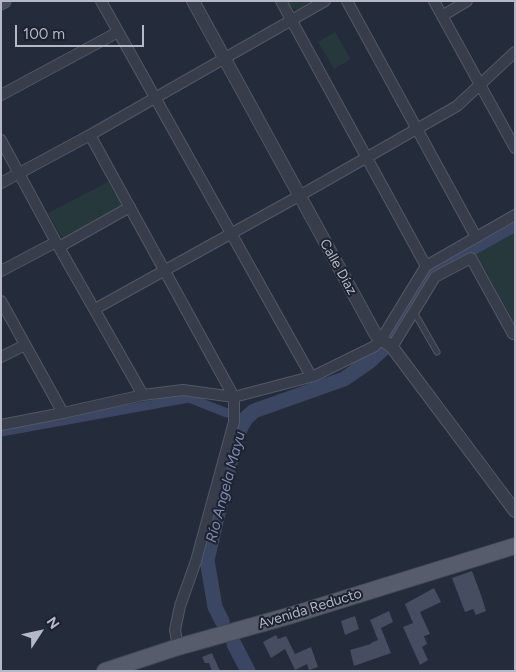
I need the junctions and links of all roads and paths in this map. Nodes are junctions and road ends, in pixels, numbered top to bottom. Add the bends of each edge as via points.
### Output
1 (101, 1) edge
2 (193, 1) edge
3 (281, 1) edge
4 (325, 1) edge
5 (347, 1) edge
6 (434, 1) edge
7 (467, 1) edge
8 (442, 16) junction
9 (291, 20) junction
10 (118, 32) junction
11 (515, 52) edge
12 (224, 59) junction
13 (480, 85) junction
14 (1, 96) edge
15 (155, 98) junction
16 (417, 129) junction
17 (511, 131) edge
18 (90, 135) junction
19 (1, 140) edge
20 (515, 148) edge
21 (366, 158) junction
22 (19, 173) junction
23 (1, 182) edge
24 (300, 196) junction
25 (130, 207) junction
26 (515, 215) edge
27 (231, 233) junction
28 (476, 237) junction
29 (57, 244) junction
30 (426, 266) junction
31 (164, 270) junction
32 (1, 271) edge
33 (1, 301) edge
34 (95, 309) junction
35 (414, 312) junction
36 (513, 334) dead end
37 (382, 338) junction
38 (25, 345) junction
39 (392, 347) junction
40 (437, 352) dead end
41 (1, 358) edge
42 (311, 376) junction
43 (143, 395) junction
44 (234, 397) junction
45 (63, 414) junction
46 (1, 425) edge
47 (515, 511) edge
48 (515, 546) edge
49 (178, 647) junction
50 (109, 670) edge

1 - 10 street
2 - 12 street, Calle Díaz
3 - 9 street
4 - 9 street
5 - 16 street
6 - 8 street
7 - 8 street
8 - 13 street
9 - 12 street
9 - 21 street
10 - 14 street
10 - 15 street
11 - 13 street
12 - 15 street
12 - 24 street, Calle Díaz
13 - 16 street via 457,106
13 - 17 street
15 - 18 street
15 - 27 street
16 - 21 street
16 - 28 street
17 - 20 street
18 - 22 street
18 - 25 street
19 - 22 street
21 - 24 street
21 - 30 street
22 - 23 street
22 - 29 street
24 - 27 street
24 - 37 street, Calle Díaz via 376,335
25 - 29 street
25 - 31 street
26 - 28 street
27 - 31 street
27 - 42 street
28 - 30 street
29 - 32 street
29 - 34 street
30 - 37 street
31 - 34 street
31 - 44 street
33 - 38 street
34 - 43 street
35 - 36 street via 435,277 471,258
35 - 39 street
35 - 40 lane
37 - 39 street, Calle Díaz
37 - 42 street via 375,346
38 - 41 street
38 - 45 street
39 - 47 street, Calle Díaz
42 - 44 street
43 - 44 street via 183,390
43 - 45 street
44 - 49 street via 234,422 196,561 180,606 175,630
45 - 46 street
48 - 49 main road, Avenida Reducto
49 - 50 main road, Avenida Reducto

